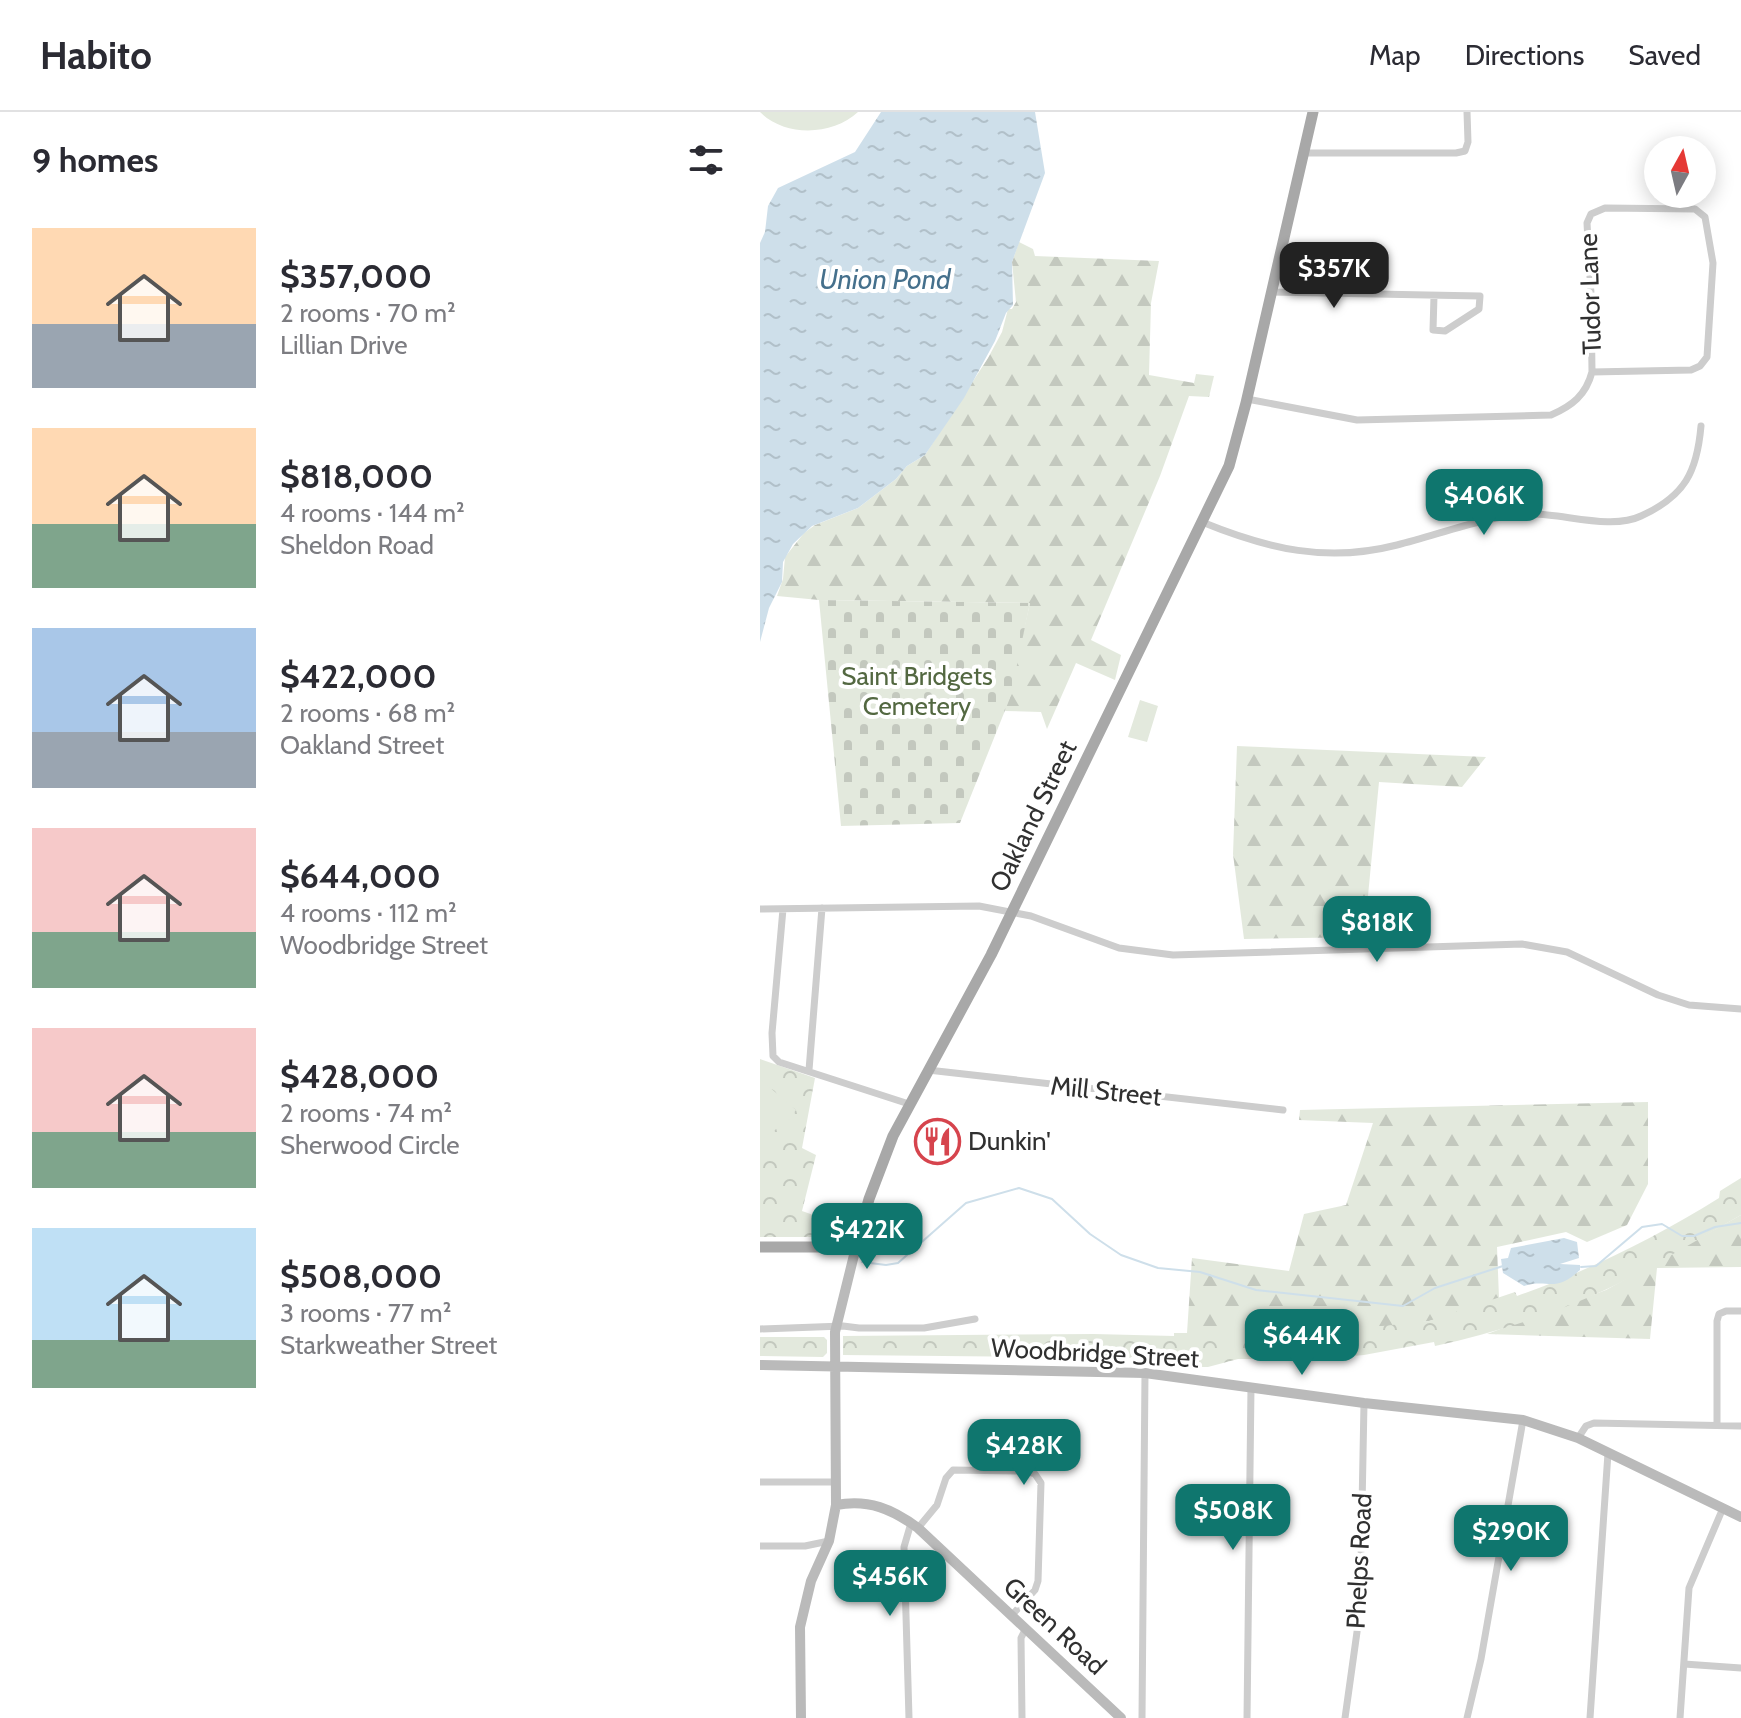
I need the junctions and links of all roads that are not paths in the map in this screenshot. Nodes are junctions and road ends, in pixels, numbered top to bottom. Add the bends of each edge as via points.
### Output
1 (1313, 112) edge
2 (1467, 112) edge
3 (1303, 153) junction
4 (1271, 292) junction
5 (1434, 296) junction
6 (1592, 372) junction
7 (1247, 399) junction
8 (1701, 426) dead end
9 (1202, 522) junction
10 (822, 908) junction
11 (760, 909) edge
12 (783, 909) junction
13 (1011, 910) junction
14 (1741, 1009) edge
15 (809, 1070) junction
16 (928, 1070) junction
17 (909, 1104) junction
18 (1283, 1110) dead end
19 (760, 1247) edge
20 (856, 1247) junction
21 (1741, 1311) edge
22 (975, 1319) dead end
23 (835, 1326) junction
24 (760, 1329) edge
25 (760, 1365) edge
26 (835, 1365) junction
27 (1145, 1373) junction
28 (1251, 1387) junction
29 (1364, 1403) junction
30 (1523, 1420) junction
31 (1717, 1425) junction
32 (1741, 1426) edge
33 (1578, 1438) junction
34 (1608, 1453) junction
35 (760, 1482) edge
36 (835, 1482) junction
37 (836, 1505) junction
38 (1723, 1508) junction
39 (1741, 1517) edge
40 (915, 1526) junction
41 (829, 1541) junction
42 (760, 1546) edge
43 (1012, 1615) junction
44 (1026, 1628) junction
45 (1684, 1664) junction
46 (1741, 1668) edge
47 (801, 1718) edge
48 (909, 1718) edge
49 (1022, 1718) edge
50 (1121, 1718) edge
51 (1142, 1718) edge
52 (1247, 1718) edge
53 (1345, 1718) edge
54 (1467, 1718) edge
55 (1590, 1718) edge
56 (1680, 1718) edge

1 - 3 main road, Oakland Street
2 - 3 street via 1465,151
3 - 4 main road, Oakland Street
4 - 5 street
4 - 7 main road, Oakland Street
5 - 5 street via 1480,296 1479,309 1445,331 1433,330
6 - 6 street, Tudor Lane via 1691,370 1707,357 1713,263 1705,217 1695,209 1605,208 1591,214 1587,223
6 - 7 street, Tudor Lane via 1581,396 1551,415 1357,420
7 - 9 main road, Oakland Street via 1229,466
8 - 9 street via 1695,468 1682,488 1640,517 1621,522 1521,515 1396,546 1325,554 1267,546
9 - 13 main road, Oakland Street
10 - 12 street
10 - 13 street
10 - 15 street
11 - 12 street
12 - 15 street via 773,1056
13 - 14 street via 1119,948 1167,955 1543,947 1689,1005
13 - 16 main road, Oakland Street
15 - 17 street
16 - 17 main road, Oakland Street
16 - 18 street, Mill Street
17 - 20 main road, Oakland Street via 879,1172
19 - 20 main road
20 - 23 main road, Oakland Street
21 - 31 street via 1726,1311 1717,1321
22 - 23 street via 924,1328
23 - 24 street
23 - 26 main road, Oakland Street
25 - 26 main road, Woodbridge Street
26 - 27 main road, Woodbridge Street
26 - 36 main road, Oakland Street
27 - 28 main road, Woodbridge Street
27 - 51 street
28 - 29 main road, Woodbridge Street
28 - 52 street
29 - 30 main road, Woodbridge Street
29 - 53 street, Phelps Road via 1357,1632
30 - 33 main road, Woodbridge Street
30 - 54 street
31 - 32 street
31 - 33 street via 1594,1423
33 - 34 main road, Woodbridge Street
34 - 38 main road, Woodbridge Street
34 - 55 street
35 - 36 street
36 - 37 main road, Oakland Street
37 - 40 main road, Green Road via 881,1506
37 - 41 main road, Oakland Street
38 - 39 main road, Woodbridge Street
38 - 45 street via 1689,1588
40 - 43 main road, Green Road
40 - 43 street via 937,1505 953,1470 1035,1474 1041,1483 1038,1581
40 - 48 street via 904,1547
41 - 42 street
41 - 47 main road, Oakland Street via 811,1581 800,1627
43 - 44 main road, Green Road
44 - 49 street via 1021,1638
44 - 50 main road, Green Road
45 - 46 street
45 - 56 street

